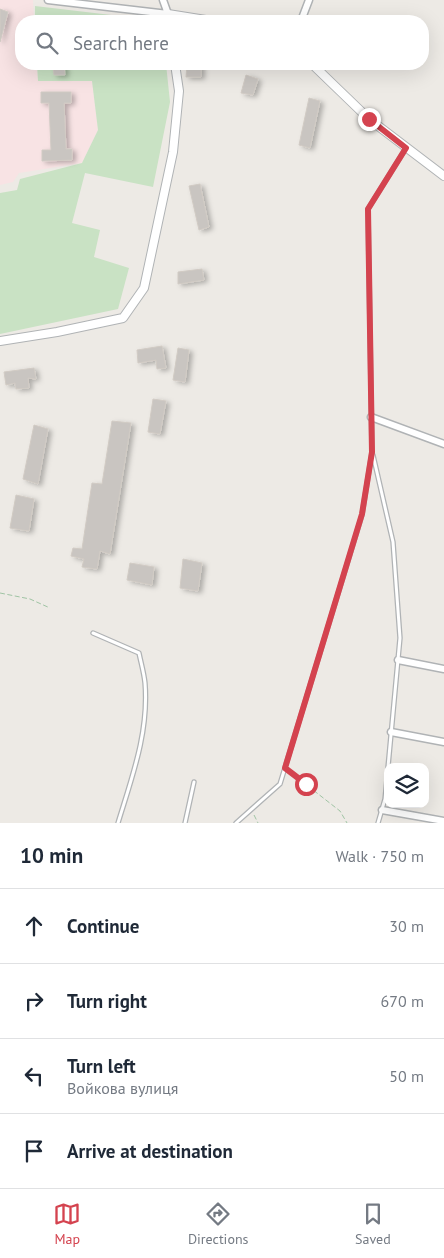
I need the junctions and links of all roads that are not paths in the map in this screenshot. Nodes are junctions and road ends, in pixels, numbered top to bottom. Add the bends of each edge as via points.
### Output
1 (48, 0) edge
2 (164, 0) edge
3 (309, 0) edge
4 (149, 15) edge
5 (168, 15) edge
6 (303, 15) edge
7 (176, 70) edge
8 (318, 70) edge
9 (406, 148) junction
10 (444, 176) edge
11 (0, 341) edge
12 (371, 417) junction
13 (444, 444) edge
14 (372, 452) junction
15 (93, 634) dead end
16 (398, 660) junction
17 (444, 669) edge
18 (391, 732) junction
19 (444, 742) edge
20 (388, 763) edge
21 (194, 782) dead end
22 (384, 802) edge
23 (382, 810) junction
24 (444, 821) edge
25 (118, 823) edge
26 (185, 823) edge
27 (236, 823) edge
28 (378, 823) edge

1 - 4 street
2 - 5 street
3 - 6 street
7 - 11 street via 179,90 173,152 144,288 123,318
8 - 9 street via 369,119
9 - 10 street
9 - 12 lane via 368,209
12 - 13 street
12 - 14 lane
14 - 16 lane via 393,542 400,638
14 - 27 lane via 362,514 280,784
15 - 25 lane via 139,653 145,683 138,757
16 - 17 street
16 - 18 lane
18 - 19 street
18 - 20 lane
21 - 26 lane
22 - 23 lane
23 - 24 street
23 - 28 lane

